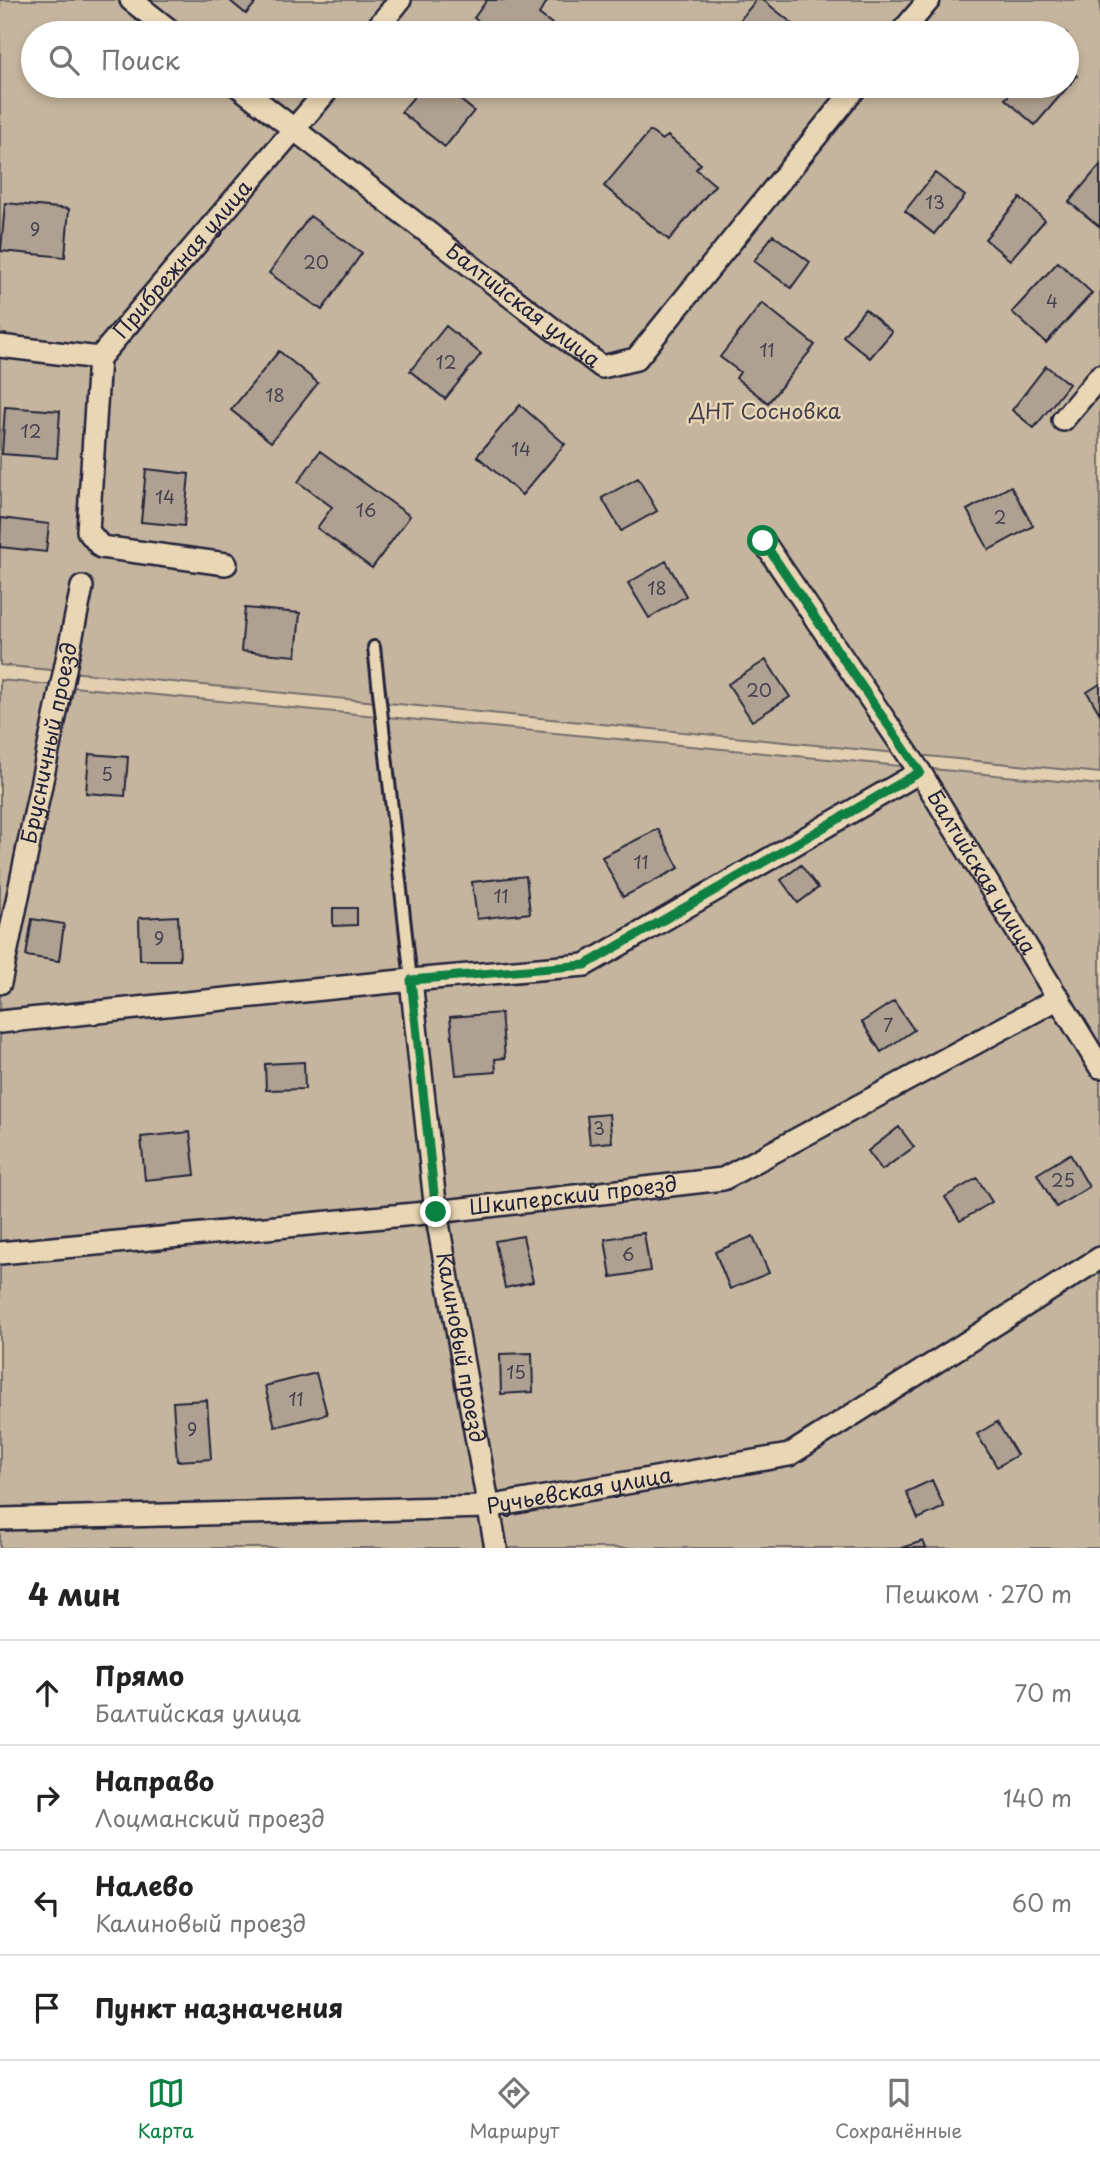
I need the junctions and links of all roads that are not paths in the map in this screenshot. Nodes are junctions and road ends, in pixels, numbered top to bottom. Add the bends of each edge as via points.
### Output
1 (131, 0) edge
2 (400, 0) edge
3 (929, 0) edge
4 (158, 21) edge
5 (383, 21) edge
6 (911, 21) edge
7 (254, 98) edge
8 (321, 98) edge
9 (847, 98) edge
10 (295, 131) junction
11 (0, 346) edge
12 (99, 358) junction
13 (1100, 376) edge
14 (1063, 420) dead end
15 (763, 541) dead end
16 (226, 564) dead end
17 (82, 587) dead end
18 (374, 647) dead end
19 (920, 772) junction
20 (411, 980) junction
21 (0, 983) edge
22 (1059, 998) junction
23 (0, 1022) edge
24 (1100, 1067) edge
25 (436, 1212) junction
26 (0, 1253) edge
27 (1100, 1258) edge
28 (487, 1507) junction
29 (0, 1520) edge
30 (496, 1548) edge

1 - 4 street
2 - 5 street
3 - 6 street
7 - 10 street, Балтийская улица
8 - 10 street, Прибрежная улица
9 - 10 street, Балтийская улица via 636,359 602,366
10 - 12 street, Прибрежная улица
11 - 12 street, Прибрежная улица
12 - 16 street via 88,531 100,547
13 - 14 street
15 - 19 street, Балтийская улица
17 - 21 street, Брусничный проезд
18 - 20 lane
19 - 20 street via 585,965
19 - 22 street, Балтийская улица
20 - 23 street
20 - 25 street, Калиновый проезд
22 - 24 street, Балтийская улица
22 - 25 street, Шкиперский проезд via 723,1179
25 - 26 street, Шкиперский проезд
25 - 28 street, Калиновый проезд
27 - 28 street, Ручьевская улица via 789,1455
28 - 29 street, Ручьевская улица
28 - 30 street, Калиновый проезд

